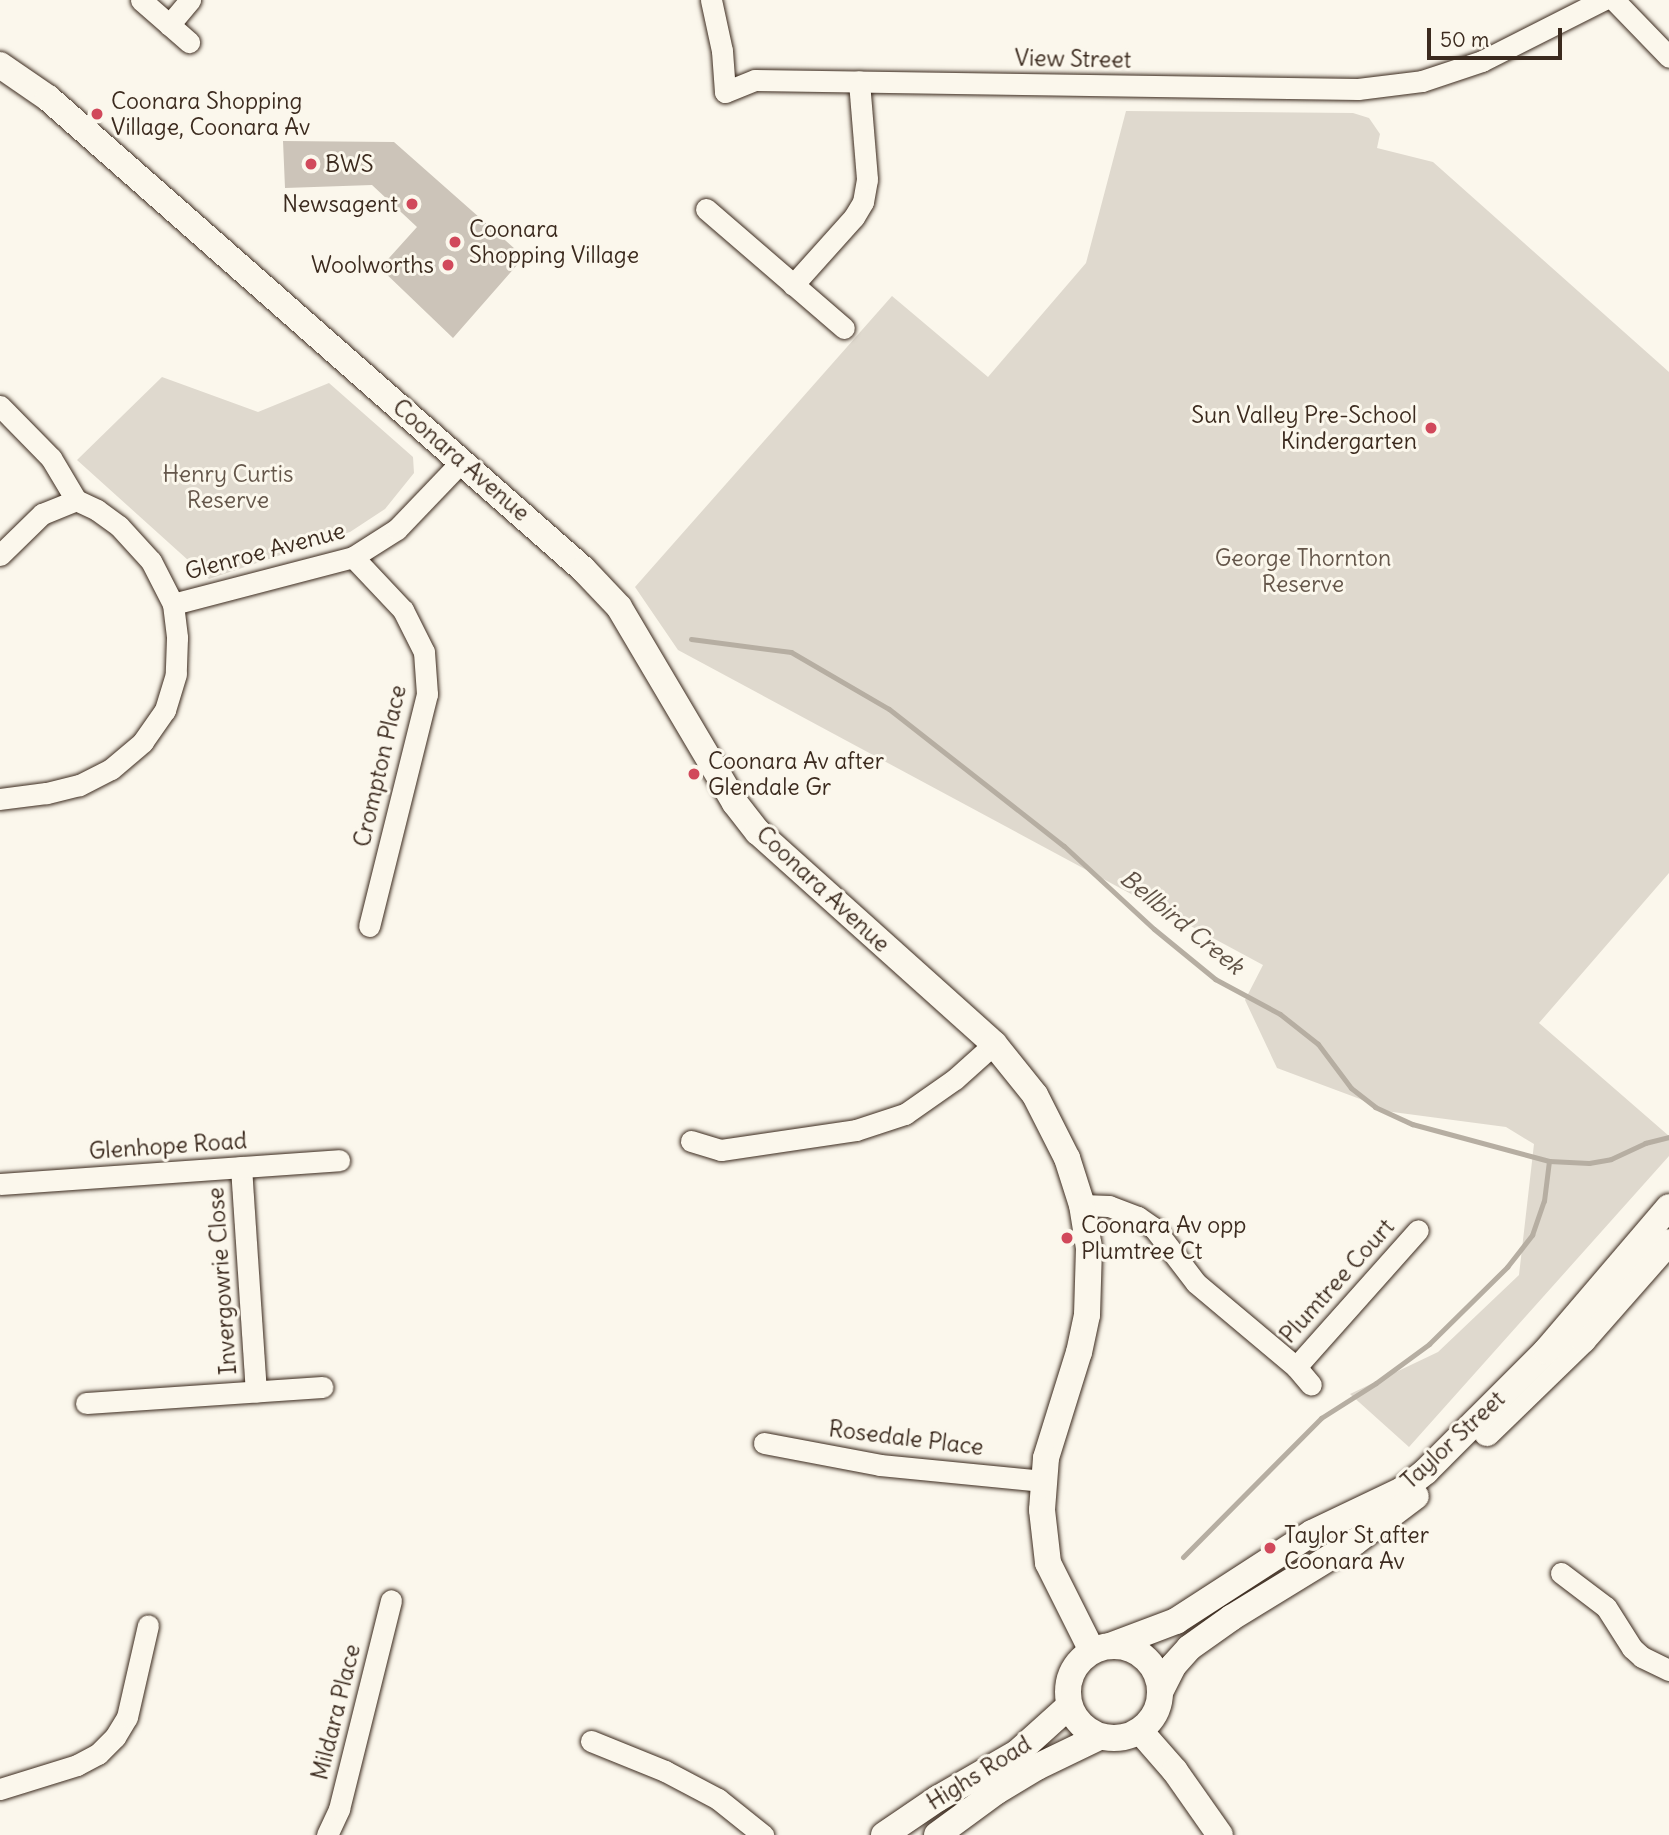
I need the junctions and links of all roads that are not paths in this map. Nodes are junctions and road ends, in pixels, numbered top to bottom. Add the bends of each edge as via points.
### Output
1 (141, 0) edge
2 (190, 0) edge
3 (712, 0) edge
4 (1603, 0) edge
5 (1615, 0) edge
6 (169, 24) junction
7 (189, 42) dead end
8 (1669, 57) edge
9 (0, 65) edge
10 (859, 81) junction
11 (706, 209) dead end
12 (793, 285) junction
13 (844, 328) dead end
14 (0, 406) edge
15 (462, 461) junction
16 (76, 500) junction
17 (0, 555) edge
18 (353, 557) junction
19 (173, 604) junction
20 (0, 799) edge
21 (369, 926) dead end
22 (994, 1044) junction
23 (691, 1141) dead end
24 (339, 1160) dead end
25 (241, 1167) junction
26 (0, 1184) edge
27 (1082, 1205) junction
28 (1669, 1206) edge
29 (1418, 1230) dead end
30 (1669, 1242) edge
31 (1296, 1367) junction
32 (1311, 1385) dead end
33 (322, 1387) dead end
34 (256, 1391) junction
35 (86, 1403) dead end
36 (764, 1443) dead end
37 (1042, 1480) junction
38 (1561, 1573) dead end
39 (391, 1600) dead end
40 (148, 1625) dead end
41 (1101, 1648) junction
42 (1669, 1670) edge
43 (1160, 1692) junction
44 (1069, 1706) junction
45 (1140, 1731) junction
46 (1099, 1737) junction
47 (591, 1741) dead end
48 (0, 1789) edge
49 (327, 1835) edge
50 (763, 1835) edge
51 (884, 1835) edge
52 (937, 1835) edge
53 (1220, 1835) edge

1 - 6 street
2 - 6 street
3 - 10 street, View Street via 725,92 755,80
4 - 10 street, View Street via 1482,61 1422,80 1358,89
5 - 8 street
6 - 7 street
9 - 15 street, Coonara Avenue via 48,98
10 - 12 street via 867,179 863,201
11 - 12 street
12 - 13 street
14 - 16 street via 51,458
15 - 18 street, Glenroe Avenue via 397,530
15 - 22 street, Coonara Avenue via 619,607 729,792 758,831
16 - 17 street via 42,514
16 - 19 street via 97,510 137,544
18 - 19 street, Glenroe Avenue
18 - 21 street, Crompton Place via 403,610 424,652 428,694
19 - 20 street via 176,674 166,710 143,742 111,769 79,785
22 - 23 street via 905,1114 856,1130 720,1150
22 - 27 street, Coonara Avenue via 1053,1126
24 - 25 street, Glenhope Road
25 - 26 street, Glenhope Road
25 - 34 street, Invergowrie Close
27 - 31 street, Plumtree Court via 1109,1206 1154,1228 1196,1283
27 - 37 street, Coonara Avenue via 1089,1248 1087,1315
28 - 41 street, Taylor Street via 1546,1351 1402,1490 1312,1533 1176,1621
29 - 31 street, Plumtree Court
30 - 43 street, Taylor Street via 1539,1386 1407,1504 1189,1648
31 - 32 street, Plumtree Court
33 - 34 street, Invergowrie Close
34 - 35 street, Invergowrie Close
36 - 37 street, Rosedale Place via 880,1465
37 - 41 street, Coonara Avenue via 1048,1563
38 - 42 street via 1606,1607 1642,1657
39 - 49 street, Mildara Place via 339,1809
40 - 48 street via 127,1717 115,1737 98,1754 77,1765
41 - 43 street via 1139,1653 1158,1677
41 - 44 street via 1079,1661 1071,1675
43 - 45 street via 1151,1720
44 - 46 street via 1086,1730
44 - 51 street, Highs Road via 1029,1745
45 - 46 street via 1113,1739
45 - 53 street
46 - 52 street, Highs Road via 1027,1773
47 - 50 street via 666,1771 718,1799

